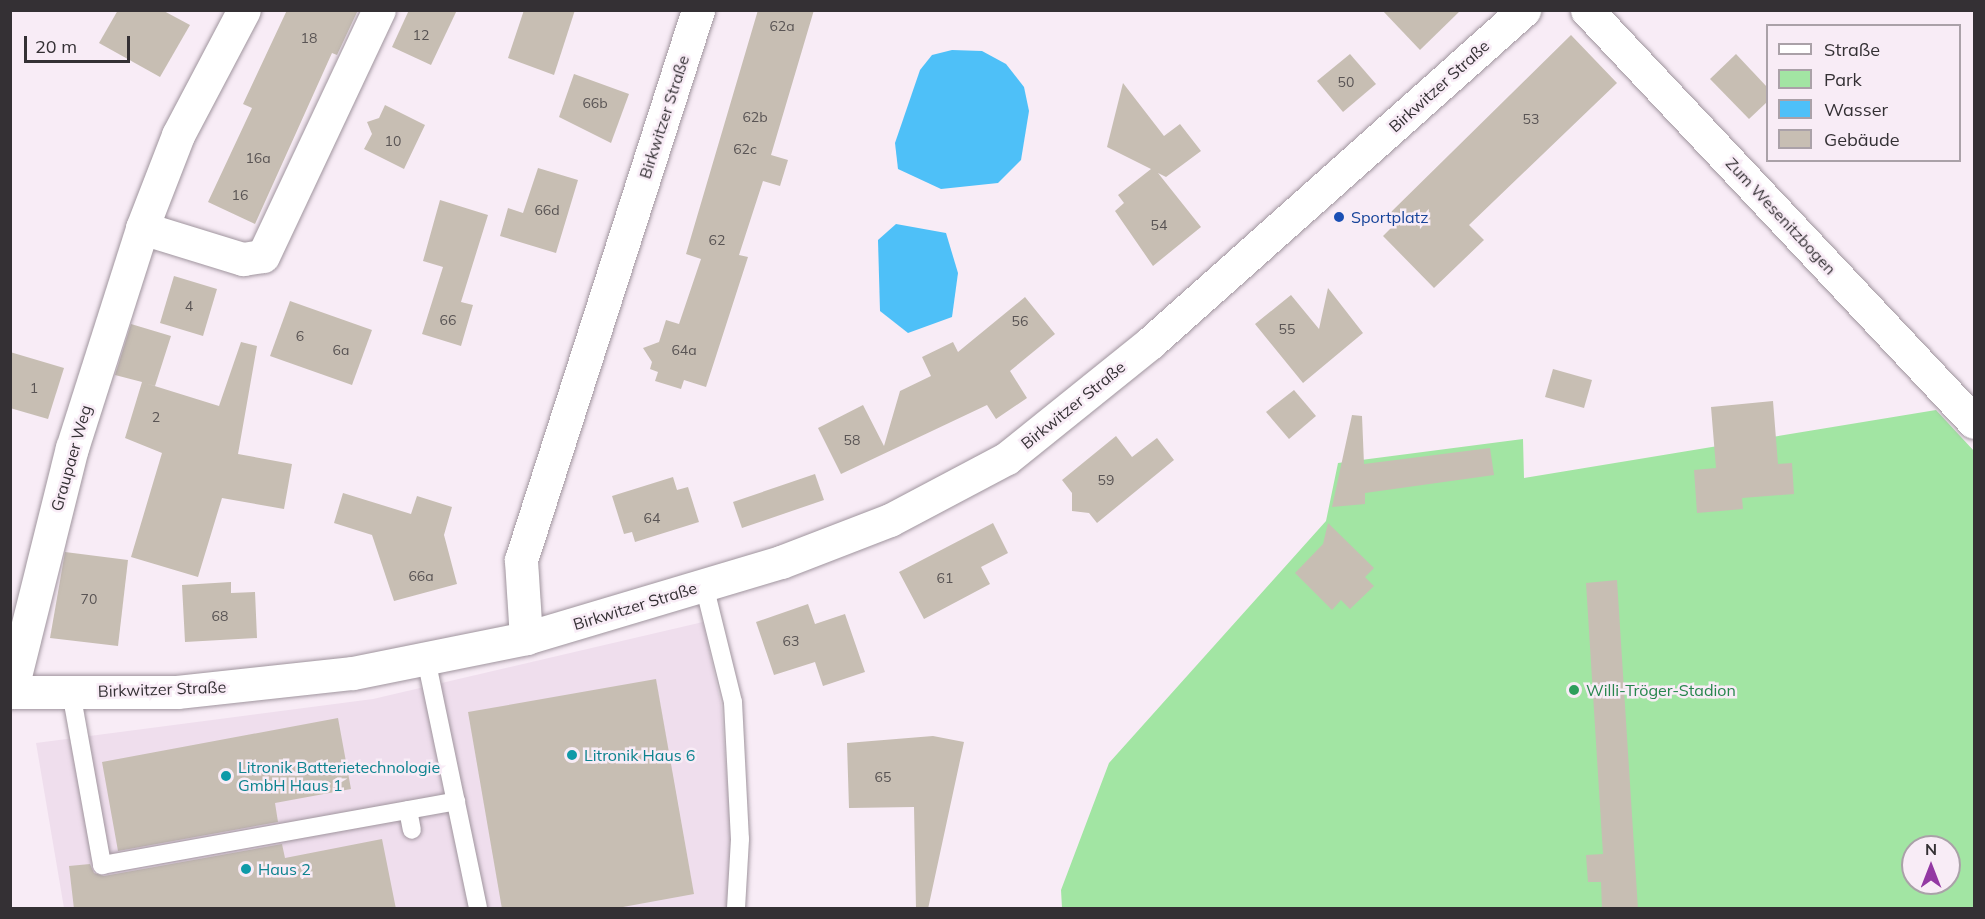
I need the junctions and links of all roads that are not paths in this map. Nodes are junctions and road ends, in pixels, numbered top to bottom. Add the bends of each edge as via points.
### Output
1 (244, 10) edge
2 (379, 10) edge
3 (698, 10) edge
4 (1524, 10) edge
5 (1587, 10) edge
6 (142, 228) junction
7 (1974, 422) edge
8 (704, 585) junction
9 (526, 638) junction
10 (426, 658) junction
11 (11, 692) edge
12 (71, 692) junction
13 (456, 801) junction
14 (408, 810) junction
15 (412, 830) dead end
16 (478, 909) edge
17 (736, 909) edge

1 - 6 street, Graupaer Weg via 178,135
2 - 6 street via 264,256 243,259
3 - 9 street, Birkwitzer Straße via 521,560
4 - 8 street, Birkwitzer Straße via 1150,343 1007,458 890,520
5 - 7 street, Zum Wesenitzbogen
6 - 11 street, Graupaer Weg via 72,448
8 - 9 street, Birkwitzer Straße
8 - 17 lane via 732,702 740,839
9 - 10 street, Birkwitzer Straße
10 - 12 street, Birkwitzer Straße via 237,686
10 - 13 lane
11 - 12 street, Birkwitzer Straße
12 - 14 lane via 102,865
13 - 14 lane
13 - 16 lane
14 - 15 lane

